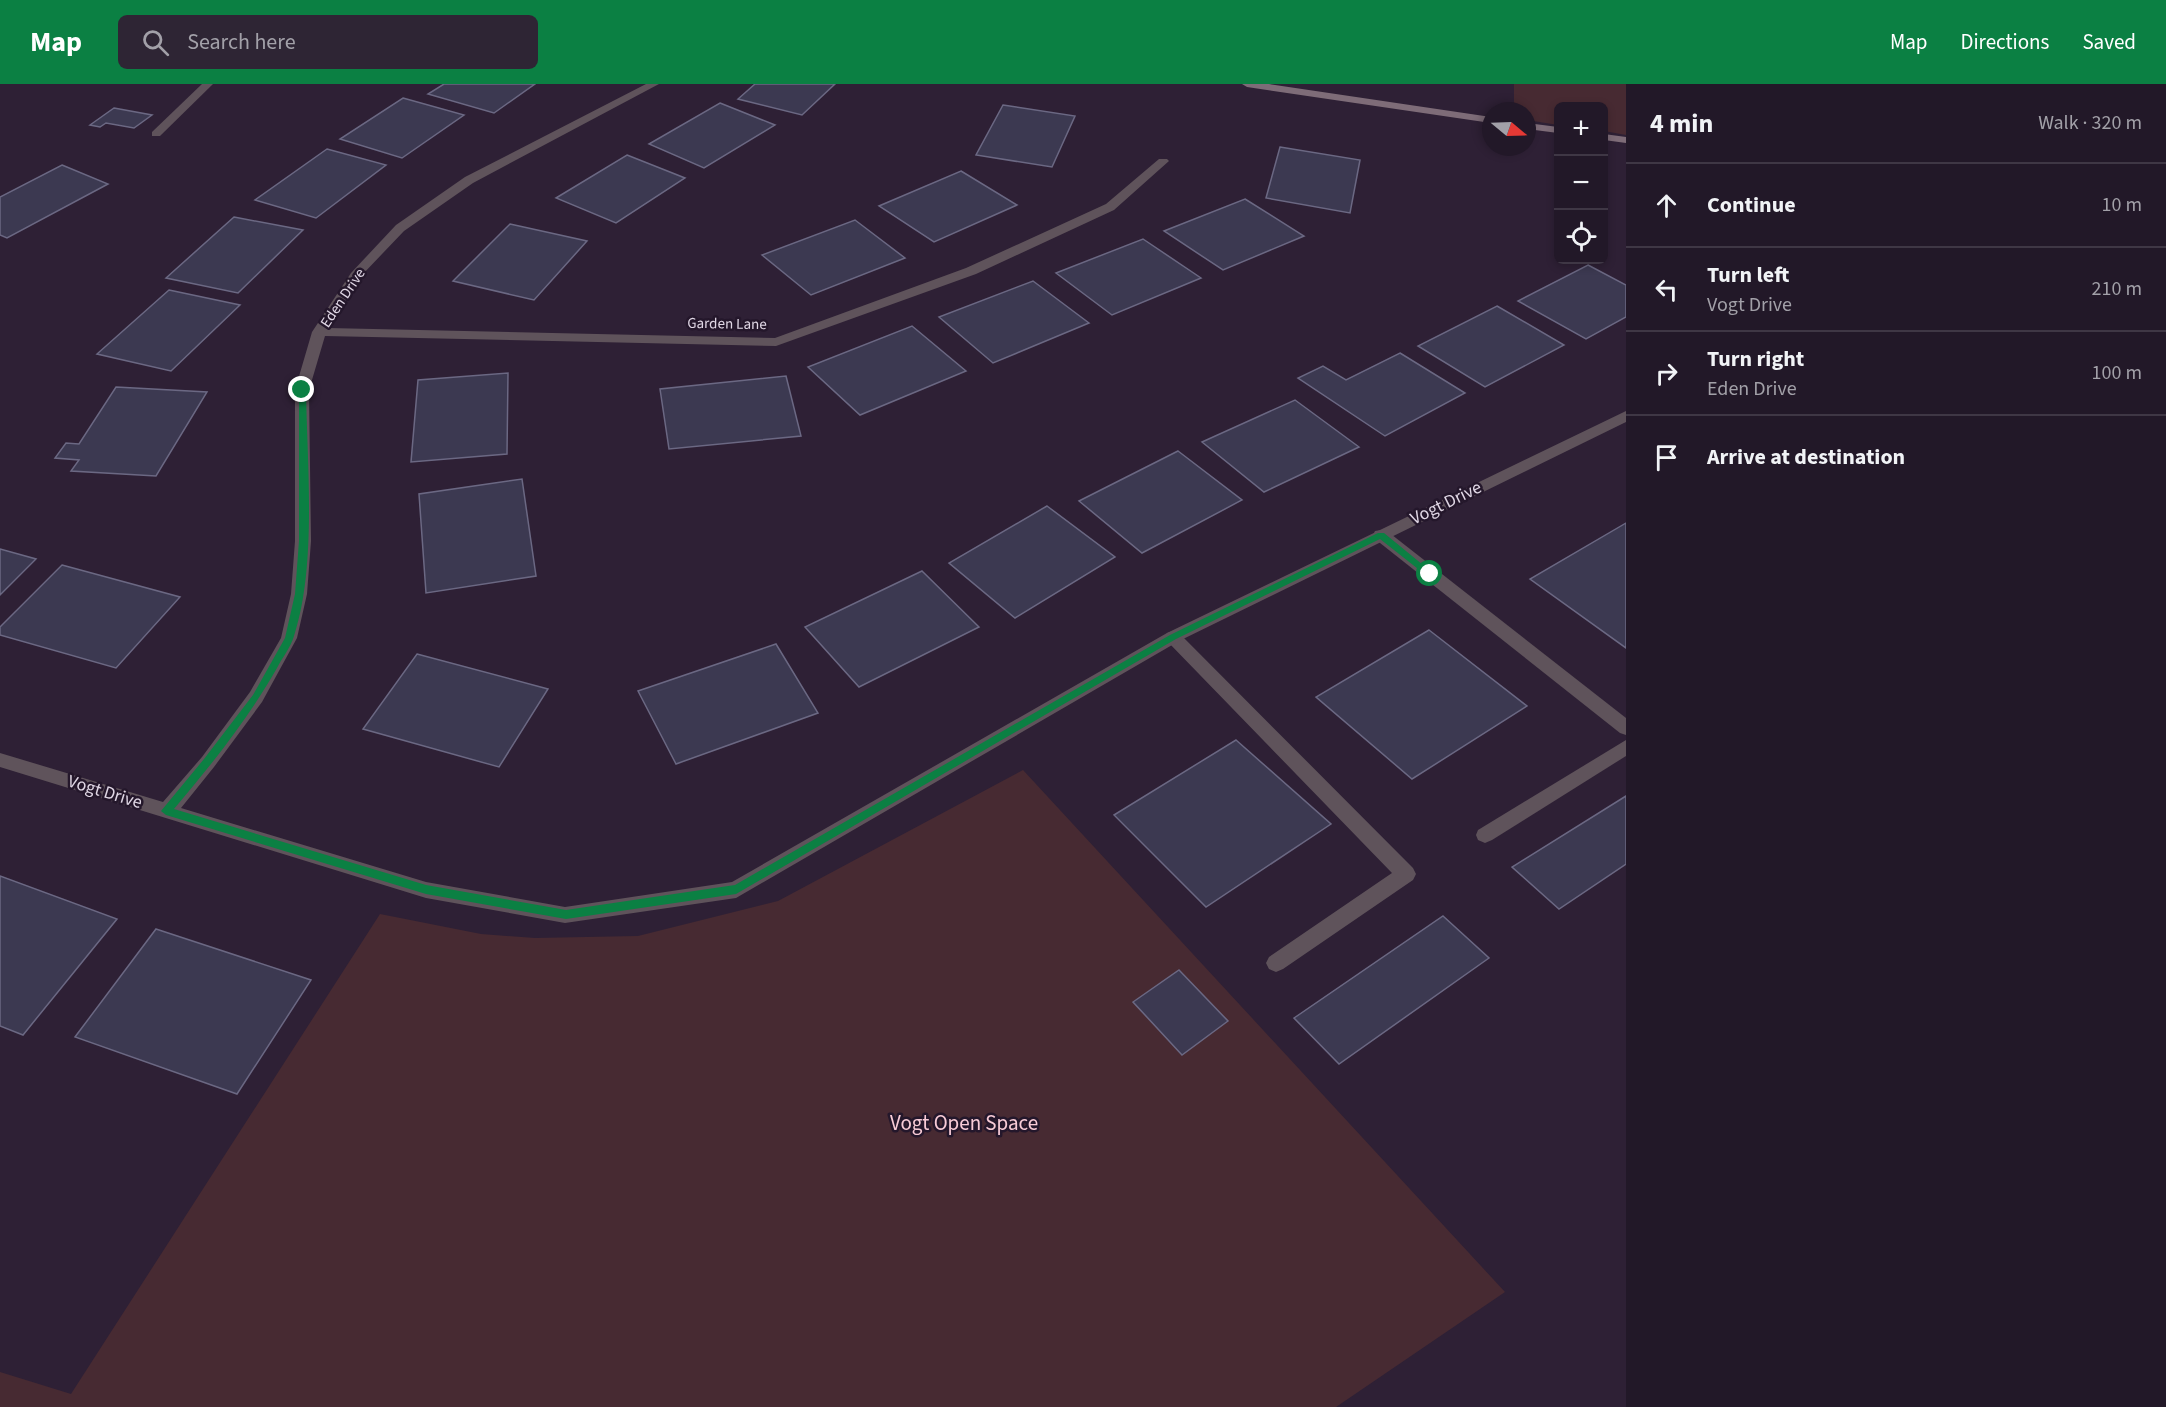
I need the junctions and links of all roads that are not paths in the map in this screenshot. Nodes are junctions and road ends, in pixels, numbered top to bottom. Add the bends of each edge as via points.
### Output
1 (208, 84) edge
2 (654, 84) edge
3 (1247, 84) edge
4 (1482, 119) edge
5 (1536, 127) edge
6 (1554, 129) edge
7 (156, 134) dead end
8 (1608, 138) edge
9 (1626, 140) edge
10 (1163, 161) dead end
11 (319, 332) junction
12 (1626, 416) edge
13 (1381, 535) junction
14 (1173, 637) junction
15 (1626, 728) edge
16 (1626, 747) edge
17 (0, 760) edge
18 (166, 811) junction
19 (1485, 835) dead end
20 (1276, 963) dead end

1 - 7 street
2 - 11 street, Eden Drive via 469,180 400,228 357,273
3 - 4 street
5 - 6 street
8 - 9 street
10 - 11 street, Garden Lane via 1110,207 971,270 776,342
11 - 18 street, Eden Drive via 302,390 303,541 299,594 289,638 256,697
12 - 13 street, Vogt Drive
13 - 14 street, Vogt Drive
13 - 15 street
14 - 18 street, Vogt Drive via 736,890 566,915 426,890
14 - 20 street via 1406,874
16 - 19 street
17 - 18 street, Vogt Drive

